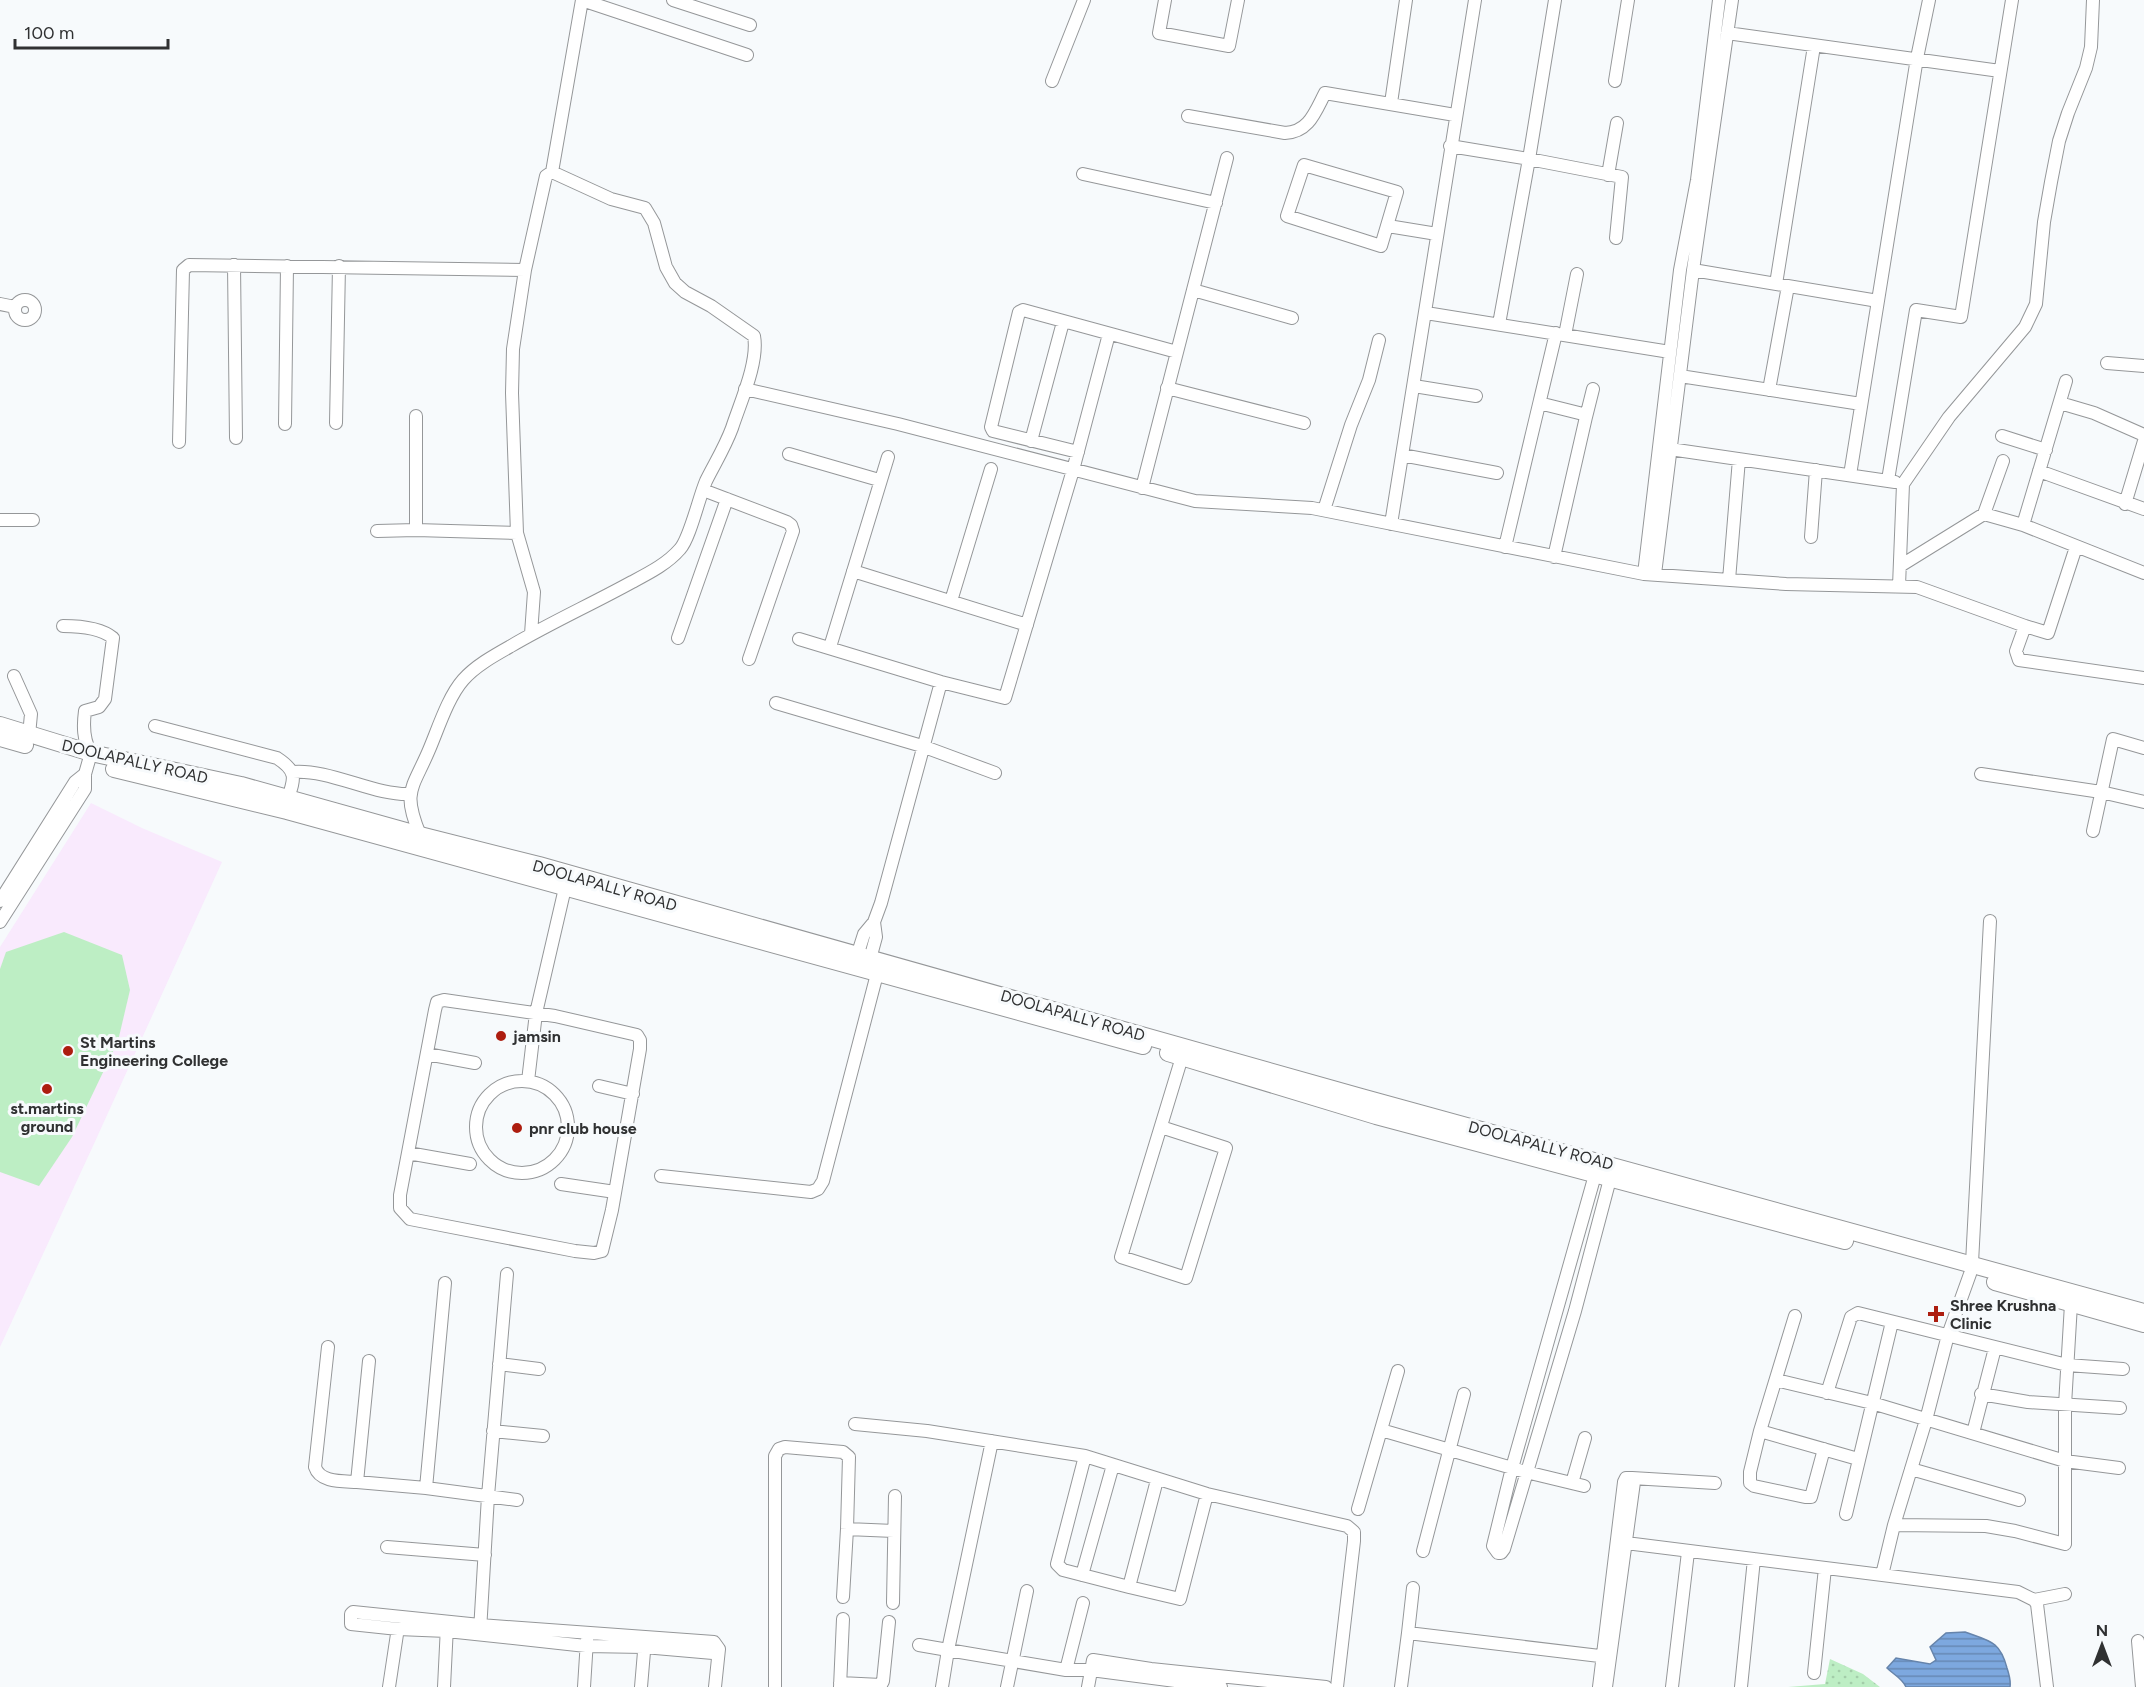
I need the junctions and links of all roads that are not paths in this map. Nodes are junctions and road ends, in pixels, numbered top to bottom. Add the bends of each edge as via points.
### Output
1 (582, 0) edge
2 (672, 0) edge
3 (1084, 0) edge
4 (1165, 0) edge
5 (1238, 0) edge
6 (1406, 0) edge
7 (1475, 0) edge
8 (1555, 0) edge
9 (1628, 0) edge
10 (1719, 0) edge
11 (1732, 0) edge
12 (1929, 0) edge
13 (2012, 0) edge
14 (2093, 0) edge
15 (750, 25) dead end
16 (1727, 33) junction
17 (1814, 46) junction
18 (747, 56) dead end
19 (1917, 58) junction
20 (2000, 71) junction
21 (1052, 81) dead end
22 (1615, 81) dead end
23 (1391, 103) junction
24 (1711, 103) junction
25 (1455, 115) junction
26 (1188, 116) dead end
27 (1617, 123) dead end
28 (1450, 146) junction
29 (1227, 158) dead end
30 (1529, 159) junction
31 (552, 172) junction
32 (1083, 174) dead end
33 (1608, 175) junction
34 (1701, 180) junction
35 (1216, 202) junction
36 (1388, 226) junction
37 (1437, 234) junction
38 (1616, 238) dead end
39 (234, 265) junction
40 (287, 266) junction
41 (339, 266) junction
42 (525, 270) junction
43 (1693, 270) junction
44 (1577, 274) dead end
45 (1782, 285) junction
46 (1193, 290) junction
47 (1878, 301) junction
48 (0, 304) edge
49 (15, 307) dead end
50 (1426, 312) junction
51 (1292, 318) dead end
52 (1063, 322) junction
53 (1499, 324) junction
54 (1109, 334) junction
55 (1561, 334) junction
56 (1379, 340) dead end
57 (1177, 352) junction
58 (1671, 352) junction
59 (2107, 363) dead end
60 (2144, 366) edge
61 (1680, 376) junction
62 (2066, 381) dead end
63 (1414, 386) junction
64 (1167, 388) junction
65 (745, 389) junction
66 (1593, 389) dead end
67 (1769, 390) junction
68 (1476, 396) dead end
69 (1540, 400) junction
70 (2060, 403) junction
71 (1861, 404) junction
72 (416, 416) dead end
73 (1586, 417) junction
74 (336, 423) dead end
75 (1304, 423) dead end
76 (285, 424) dead end
77 (2144, 435) edge
78 (2002, 436) dead end
79 (236, 438) dead end
80 (1031, 441) junction
81 (2144, 441) edge
82 (179, 442) dead end
83 (1665, 448) junction
84 (2046, 450) junction
85 (1078, 452) junction
86 (789, 454) dead end
87 (1402, 455) junction
88 (888, 457) dead end
89 (1739, 459) junction
90 (2003, 461) dead end
91 (991, 469) dead end
92 (1073, 470) junction
93 (1816, 470) junction
94 (2039, 471) junction
95 (1497, 473) dead end
96 (1850, 475) junction
97 (879, 480) junction
98 (1888, 480) junction
99 (1903, 484) junction
100 (1142, 488) junction
101 (703, 490) junction
102 (727, 499) junction
103 (2125, 504) junction
104 (2144, 509) edge
105 (1324, 510) junction
106 (1984, 514) junction
107 (0, 520) edge
108 (33, 520) dead end
109 (1390, 524) junction
110 (2023, 525) junction
111 (416, 530) junction
112 (377, 531) dead end
113 (517, 533) junction
114 (1811, 537) dead end
115 (1505, 547) junction
116 (2076, 547) junction
117 (1554, 557) junction
118 (1900, 566) junction
119 (853, 571) junction
120 (2144, 573) edge
121 (1649, 574) junction
122 (1729, 580) junction
123 (1899, 586) junction
124 (951, 601) junction
125 (1026, 625) junction
126 (63, 626) dead end
127 (2025, 626) junction
128 (531, 634) junction
129 (678, 638) dead end
130 (799, 639) dead end
131 (830, 647) junction
132 (748, 659) dead end
133 (14, 676) dead end
134 (2144, 678) edge
135 (941, 682) junction
136 (776, 703) dead end
137 (0, 725) edge
138 (155, 726) dead end
139 (28, 735) junction
140 (0, 738) edge
141 (922, 746) junction
142 (2144, 748) edge
143 (89, 763) junction
144 (293, 772) junction
145 (995, 773) dead end
146 (1981, 774) dead end
147 (2101, 792) junction
148 (411, 794) junction
149 (288, 798) junction
150 (2144, 802) edge
151 (328, 816) junction
152 (2093, 831) dead end
153 (420, 835) junction
154 (565, 888) junction
155 (598, 890) junction
156 (0, 901) edge
157 (1990, 921) dead end
158 (0, 922) edge
159 (868, 963) junction
160 (536, 1013) junction
161 (427, 1054) junction
162 (1182, 1057) junction
163 (475, 1063) dead end
164 (528, 1081) junction
165 (599, 1086) dead end
166 (633, 1094) junction
167 (1161, 1127) junction
168 (1499, 1141) junction
169 (408, 1153) junction
170 (470, 1164) dead end
171 (660, 1176) dead end
172 (1603, 1177) junction
173 (561, 1184) dead end
174 (615, 1192) junction
175 (1971, 1269) junction
176 (507, 1274) dead end
177 (1567, 1276) junction
178 (1583, 1280) junction
179 (444, 1284) dead end
180 (2071, 1304) junction
181 (2144, 1312) edge
182 (1795, 1316) dead end
183 (1892, 1322) junction
184 (2144, 1324) edge
185 (1948, 1335) junction
186 (328, 1347) dead end
187 (1995, 1348) junction
188 (369, 1361) dead end
189 (499, 1364) junction
190 (2067, 1365) junction
191 (539, 1369) dead end
192 (2123, 1369) dead end
193 (1398, 1371) dead end
194 (1776, 1380) junction
195 (1827, 1393) junction
196 (1464, 1394) dead end
197 (1981, 1394) junction
198 (1533, 1396) junction
199 (1547, 1401) junction
200 (1872, 1403) junction
201 (2065, 1405) junction
202 (2120, 1408) dead end
203 (1926, 1420) junction
204 (855, 1424) dead end
205 (1381, 1430) junction
206 (493, 1431) junction
207 (1760, 1431) junction
208 (1973, 1433) junction
209 (543, 1436) dead end
210 (1585, 1438) dead end
211 (992, 1441) junction
212 (1449, 1449) junction
213 (1824, 1449) junction
214 (1085, 1456) junction
215 (1858, 1459) junction
216 (2065, 1461) junction
217 (1113, 1466) junction
218 (1512, 1468) junction
219 (2119, 1468) dead end
220 (1911, 1469) junction
221 (1526, 1472) junction
222 (1157, 1480) junction
223 (357, 1482) junction
224 (1572, 1483) junction
225 (1715, 1483) dead end
226 (1584, 1486) dead end
227 (426, 1488) junction
228 (1207, 1494) junction
229 (488, 1496) junction
230 (895, 1496) dead end
231 (518, 1500) dead end
232 (2019, 1500) dead end
233 (1358, 1509) dead end
234 (1846, 1514) dead end
235 (1894, 1525) junction
236 (847, 1529) junction
237 (894, 1531) junction
238 (1622, 1542) junction
239 (387, 1547) dead end
240 (1423, 1551) dead end
241 (1688, 1552) junction
242 (485, 1555) junction
243 (1754, 1559) junction
244 (1825, 1568) junction
245 (1083, 1575) junction
246 (1882, 1575) junction
247 (1129, 1587) junction
248 (1413, 1588) dead end
249 (1027, 1591) dead end
250 (2065, 1594) dead end
251 (843, 1597) dead end
252 (2034, 1600) junction
253 (893, 1603) dead end
254 (1083, 1603) dead end
255 (843, 1619) dead end
256 (889, 1622) dead end
257 (447, 1626) junction
258 (480, 1631) junction
259 (588, 1633) junction
260 (1408, 1633) junction
261 (2138, 1641) dead end
262 (645, 1642) junction
263 (919, 1645) dead end
264 (586, 1646) junction
265 (948, 1650) junction
266 (1606, 1657) junction
267 (1012, 1661) junction
268 (1092, 1665) junction
269 (1066, 1670) junction
270 (1814, 1673) dead end
271 (1150, 1678) edge
272 (1238, 1683) edge
273 (840, 1685) edge
274 (389, 1687) edge
275 (444, 1687) edge
276 (584, 1687) edge
277 (641, 1687) edge
278 (715, 1687) edge
279 (775, 1687) edge
280 (942, 1687) edge
281 (1007, 1687) edge
282 (1089, 1687) edge
283 (1221, 1687) edge
284 (1326, 1687) edge
285 (1337, 1687) edge
286 (1401, 1687) edge
287 (1599, 1687) edge
288 (1606, 1687) edge
289 (1672, 1687) edge
290 (1741, 1687) edge
291 (2047, 1687) edge
292 (2142, 1687) edge

1 - 18 street
1 - 31 street
2 - 15 street
3 - 21 street
4 - 5 street via 1159,33 1229,46
6 - 23 street
7 - 25 street
8 - 30 street
9 - 22 street
10 - 24 street
11 - 16 street
12 - 19 street
13 - 20 street
14 - 99 street via 2091,47 2065,122 2051,182 2036,304 2025,327 1949,417
16 - 17 street
16 - 24 street
17 - 19 street
17 - 45 street
19 - 20 street
19 - 47 street
20 - 98 street via 1961,317 1916,310
23 - 25 street
23 - 26 street via 1325,93 1306,126 1285,133
24 - 34 street
25 - 28 street
27 - 33 street
28 - 30 street
28 - 37 street
29 - 35 street
30 - 33 street
30 - 53 street
31 - 42 street via 546,176
31 - 65 street via 611,199 645,208 675,283 754,336 756,346
32 - 35 street
33 - 38 street via 1622,177
34 - 43 street
34 - 58 street via 1680,270
35 - 46 street
36 - 36 street via 1381,246 1287,216 1304,165 1397,192
36 - 37 street
37 - 50 street
39 - 40 street
39 - 79 street
39 - 82 street via 189,266 183,270
40 - 41 street
40 - 76 street
41 - 42 street
41 - 74 street
42 - 113 street via 513,349
43 - 45 street
43 - 61 street
44 - 55 street
45 - 47 street
45 - 67 street
46 - 51 street
46 - 57 street
47 - 71 street
48 - 49 street
50 - 53 street
50 - 63 street
52 - 54 street
52 - 80 street
52 - 80 street via 1019,312 991,427 993,431
53 - 55 street
54 - 57 street
54 - 85 street
55 - 58 street
55 - 69 street
56 - 105 street
57 - 64 street
58 - 83 street
59 - 60 street
61 - 67 street
61 - 83 street
62 - 70 street
63 - 68 street
63 - 87 street
64 - 75 street
64 - 100 street
65 - 92 street
65 - 101 street via 725,447
66 - 73 street
67 - 71 street
69 - 73 street
69 - 115 street
70 - 77 street
70 - 84 street
71 - 96 street
72 - 111 street
73 - 117 street
78 - 84 street
80 - 85 street
81 - 103 street
83 - 89 street
83 - 121 street
84 - 94 street
85 - 92 street
86 - 97 street
87 - 95 street
87 - 109 street
88 - 97 street
89 - 93 street
89 - 122 street
90 - 106 street
91 - 124 street
92 - 100 street
92 - 125 street
93 - 96 street
93 - 114 street
94 - 103 street
94 - 110 street
96 - 98 street
97 - 119 street
98 - 99 street
99 - 118 street
100 - 105 street via 1195,501
101 - 102 street
101 - 128 street via 682,547 664,564
102 - 129 street
102 - 132 street via 787,522 793,531
103 - 104 street
105 - 109 street
106 - 110 street
106 - 118 street
107 - 108 street
109 - 115 street
110 - 116 street
111 - 112 street
111 - 113 street
113 - 128 street via 534,592
115 - 117 street
116 - 120 street
116 - 127 street via 2048,633
117 - 121 street
118 - 123 street
119 - 124 street
119 - 131 street
121 - 122 street
122 - 123 street
123 - 127 street via 1917,587
124 - 125 street
125 - 135 street via 1005,698
126 - 143 street via 97,630 113,638 105,699 99,707 85,711 84,716
127 - 134 street via 2016,651 2019,660
128 - 148 street via 462,681 411,786
130 - 131 street
131 - 135 street
133 - 139 street via 31,714
135 - 141 street
136 - 141 street
137 - 139 main road, DOOLAPALLY ROAD
138 - 144 street via 277,758
139 - 143 main road, DOOLAPALLY ROAD
140 - 143 main road
141 - 145 street
141 - 159 street via 874,922 864,934
142 - 147 street via 2113,739
143 - 149 main road, DOOLAPALLY ROAD via 241,785
143 - 151 main road
143 - 156 street
143 - 158 street via 85,789
144 - 148 street
144 - 149 street
146 - 147 street
147 - 150 street
147 - 152 street
148 - 153 street via 412,816
149 - 151 main road, DOOLAPALLY ROAD
151 - 153 main road, DOOLAPALLY ROAD
151 - 154 main road
153 - 155 main road, DOOLAPALLY ROAD via 539,865
154 - 155 main road
154 - 160 street
155 - 159 main road, DOOLAPALLY ROAD
155 - 159 main road
157 - 175 street
159 - 162 main road, DOOLAPALLY ROAD
159 - 168 main road, DOOLAPALLY ROAD
159 - 171 street via 824,1181 818,1189 811,1192
160 - 161 street via 437,1002
160 - 164 street
160 - 166 street via 637,1035 640,1049
161 - 163 street
161 - 169 street
162 - 167 street
162 - 168 main road, DOOLAPALLY ROAD via 1377,1116
164 - 164 street via 555,1094 568,1121 562,1150 552,1162 524,1173 495,1165 484,1154 475,1125 478,1109 498,1086
165 - 166 street
166 - 174 street
167 - 167 street via 1121,1257 1186,1278 1226,1148
168 - 172 main road, DOOLAPALLY ROAD
168 - 175 main road, DOOLAPALLY ROAD via 1754,1203
169 - 170 street
169 - 174 street via 400,1208 410,1219 575,1251 602,1251
172 - 175 main road, DOOLAPALLY ROAD
172 - 177 street
172 - 178 street
173 - 174 street
175 - 180 main road, DOOLAPALLY ROAD
175 - 181 main road, DOOLAPALLY ROAD
175 - 185 street
176 - 189 street
177 - 178 street
177 - 198 street
178 - 199 street
179 - 227 street
180 - 184 main road, DOOLAPALLY ROAD
180 - 190 street
182 - 194 street
183 - 185 street
183 - 195 street via 1857,1313 1852,1316
183 - 200 street
185 - 187 street
185 - 203 street
186 - 223 street via 316,1472 327,1479
187 - 190 street
187 - 197 street
188 - 223 street
189 - 191 street
189 - 206 street
190 - 192 street
190 - 201 street
193 - 205 street
194 - 195 street
194 - 207 street
195 - 200 street
196 - 212 street
197 - 201 street
197 - 208 street
198 - 199 street
198 - 218 street
199 - 221 street
200 - 203 street
200 - 215 street
201 - 202 street
201 - 216 street
203 - 208 street
203 - 220 street
204 - 211 street
205 - 212 street
205 - 233 street
206 - 209 street
206 - 229 street
207 - 213 street
207 - 213 street via 1750,1472 1750,1483 1754,1486 1811,1497
208 - 216 street
210 - 224 street
211 - 214 street
211 - 265 street
212 - 218 street
212 - 240 street
213 - 215 street
214 - 217 street
214 - 245 street via 1057,1559 1063,1570
215 - 234 street
216 - 219 street
216 - 235 street via 2065,1544 1986,1526
217 - 222 street
217 - 245 street
218 - 221 street
218 - 221 street via 1493,1546 1498,1553 1504,1549
220 - 232 street
220 - 235 street
221 - 224 street
222 - 228 street
222 - 247 street
223 - 227 street
224 - 226 street
225 - 238 street via 1624,1479
227 - 229 street
228 - 247 street via 1180,1599
228 - 285 street via 1347,1526 1354,1532
229 - 231 street
229 - 242 street
230 - 237 street
235 - 246 street
236 - 237 street
236 - 251 street
236 - 279 street via 849,1456 843,1452 779,1449 775,1456
237 - 253 street
238 - 241 street
238 - 266 street
239 - 242 street
241 - 243 street
241 - 289 street
242 - 258 street
243 - 244 street
243 - 290 street
244 - 246 street
244 - 270 street
245 - 247 street
246 - 252 street via 2018,1592
248 - 260 street
249 - 267 street
250 - 252 street
252 - 291 street
254 - 269 street
255 - 273 street
256 - 273 street via 880,1685
257 - 258 street
257 - 274 street via 399,1623
257 - 275 street
258 - 259 street
258 - 264 street
259 - 262 street
259 - 264 street
260 - 266 street
260 - 286 street
261 - 292 street
262 - 264 street
262 - 277 street
262 - 278 street via 717,1646
263 - 265 street
264 - 276 street
265 - 267 street
265 - 280 street
266 - 287 street
266 - 288 street
267 - 269 street
267 - 281 street
268 - 269 street
268 - 271 street
268 - 282 street
271 - 272 street
271 - 283 street
272 - 284 street

